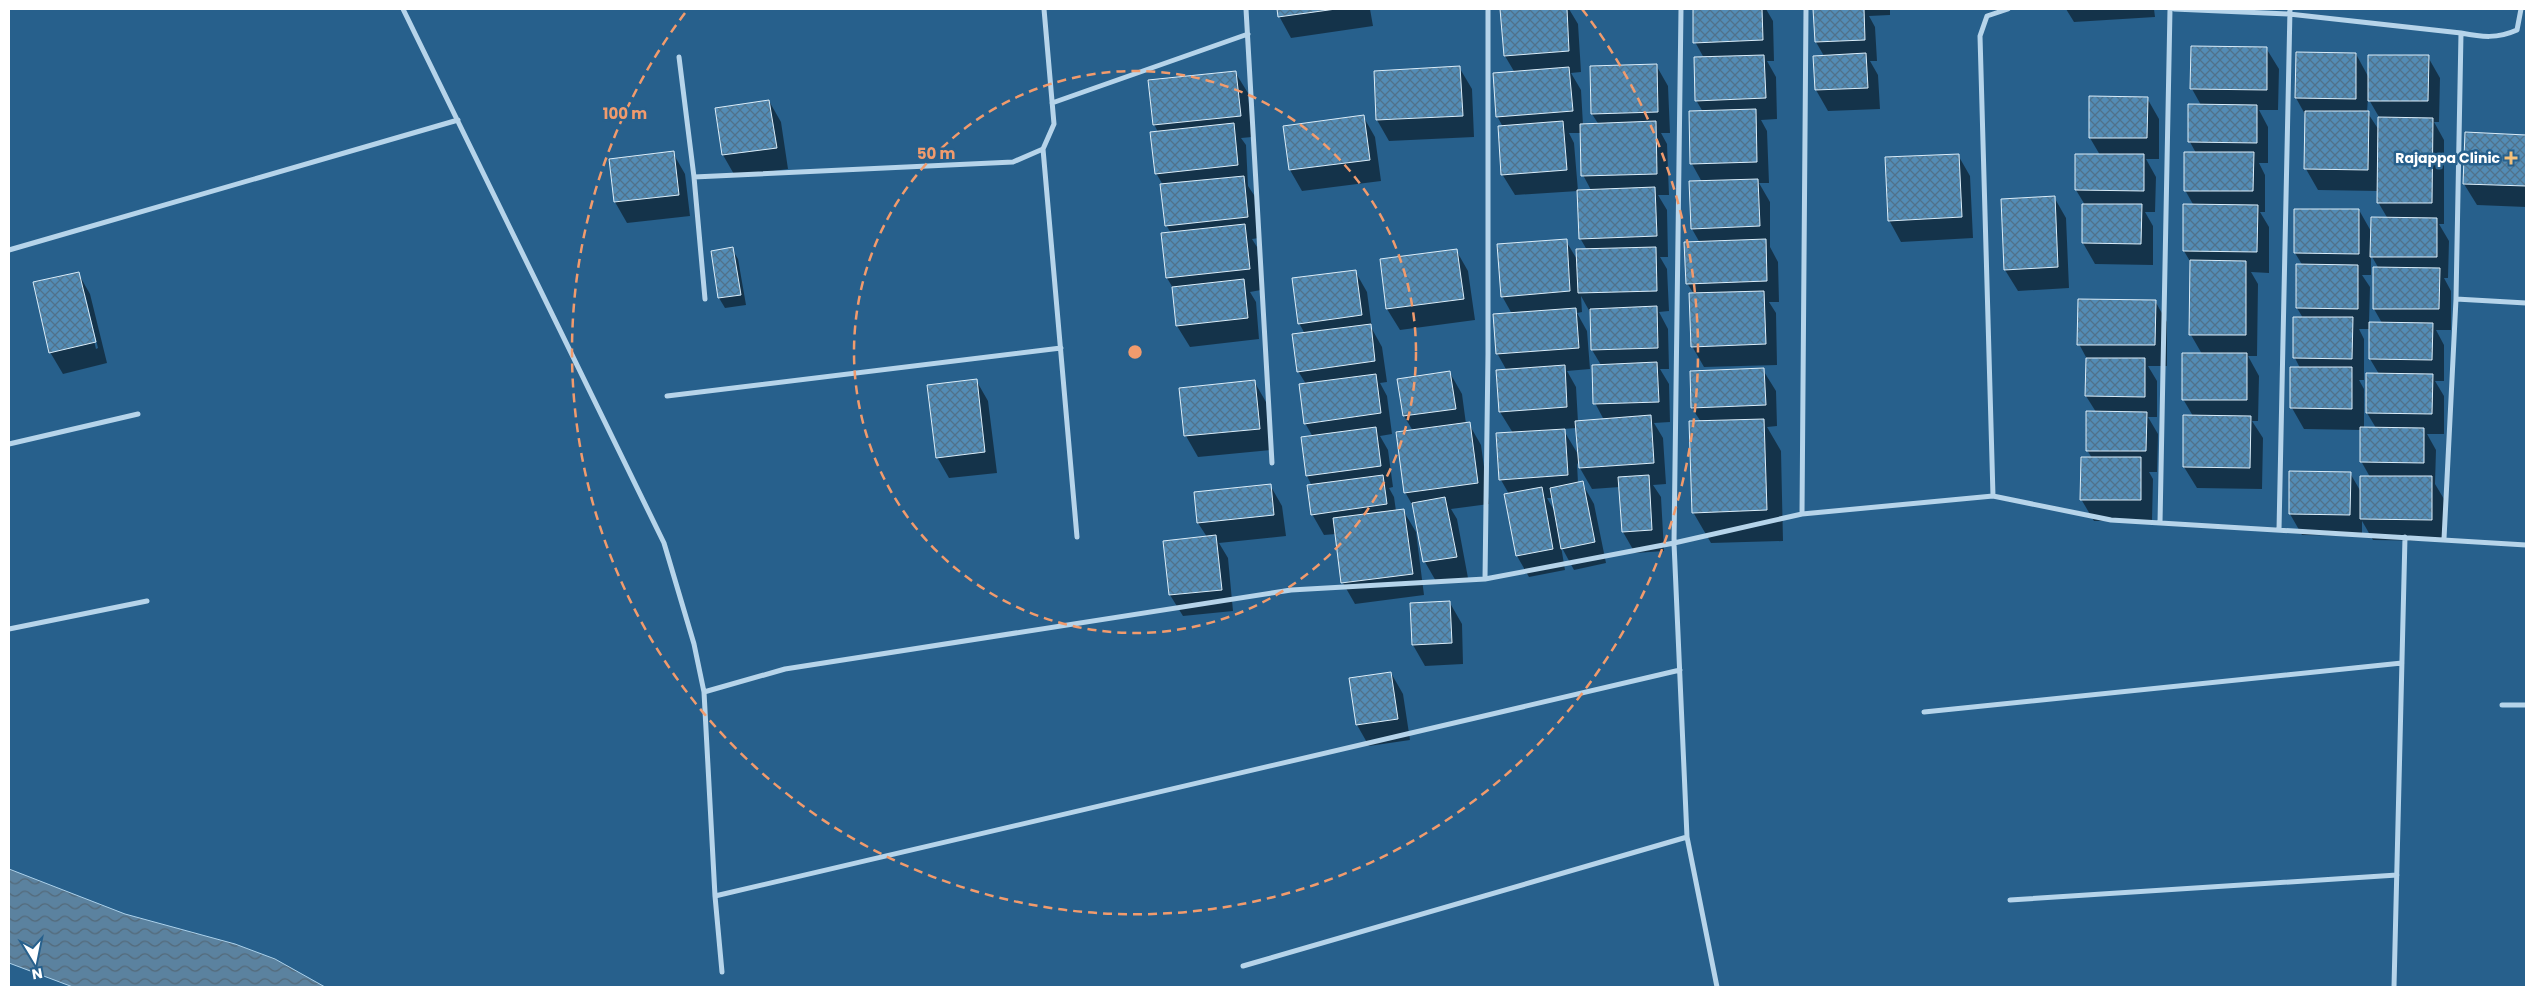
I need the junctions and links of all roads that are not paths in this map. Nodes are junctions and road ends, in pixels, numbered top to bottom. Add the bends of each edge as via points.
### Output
1 (403, 9) edge
2 (1044, 9) edge
3 (1246, 9) edge
4 (1488, 9) edge
5 (1682, 9) edge
6 (1806, 9) edge
7 (2008, 9) edge
8 (2170, 9) edge
9 (2174, 9) edge
10 (2521, 9) edge
11 (2290, 11) edge
12 (2461, 32) junction
13 (1248, 34) junction
14 (679, 57) dead end
15 (1052, 103) junction
16 (458, 120) junction
17 (1043, 149) junction
18 (694, 177) junction
19 (9, 250) edge
20 (705, 299) dead end
21 (2456, 299) junction
22 (2526, 302) edge
23 (1061, 348) junction
24 (667, 396) dead end
25 (138, 414) dead end
26 (9, 444) edge
27 (1272, 464) dead end
28 (1993, 496) junction
29 (1802, 514) junction
30 (2160, 523) junction
31 (2279, 530) junction
32 (1077, 537) dead end
33 (2405, 537) junction
34 (2444, 539) junction
35 (1674, 544) junction
36 (2526, 545) edge
37 (1485, 579) junction
38 (147, 601) dead end
39 (9, 629) edge
40 (2402, 663) junction
41 (1680, 670) junction
42 (704, 692) junction
43 (2502, 704) dead end
44 (2526, 705) edge
45 (1924, 712) dead end
46 (1687, 837) junction
47 (2397, 875) junction
48 (715, 896) junction
49 (2010, 900) dead end
50 (1243, 966) dead end
51 (722, 972) dead end
52 (1717, 987) edge
53 (2394, 987) edge

1 - 16 street
2 - 15 street
3 - 13 street
4 - 37 street
5 - 35 street
6 - 29 street
7 - 28 street via 1987,16 1980,36
8 - 30 street
9 - 11 street
10 - 12 street via 2516,30 2504,36 2487,38
11 - 12 street
11 - 31 street
12 - 21 street
13 - 15 street
13 - 27 street
14 - 18 street
15 - 17 street via 1054,124
16 - 19 street
16 - 42 street via 664,543 694,644
17 - 18 street via 1013,162
17 - 23 street
18 - 20 street
21 - 22 street
21 - 34 street
23 - 24 street
23 - 32 street
25 - 26 street
28 - 29 street
28 - 30 street via 2111,520
29 - 35 street
30 - 31 street
31 - 33 street
33 - 34 street
33 - 40 street
34 - 36 street
35 - 37 street
35 - 41 street
37 - 42 street via 1291,590 785,669
38 - 39 street
40 - 45 street
40 - 47 street
41 - 46 street
41 - 48 street
42 - 48 street
43 - 44 street
46 - 50 street
46 - 52 street
47 - 49 street
47 - 53 street
48 - 51 street

